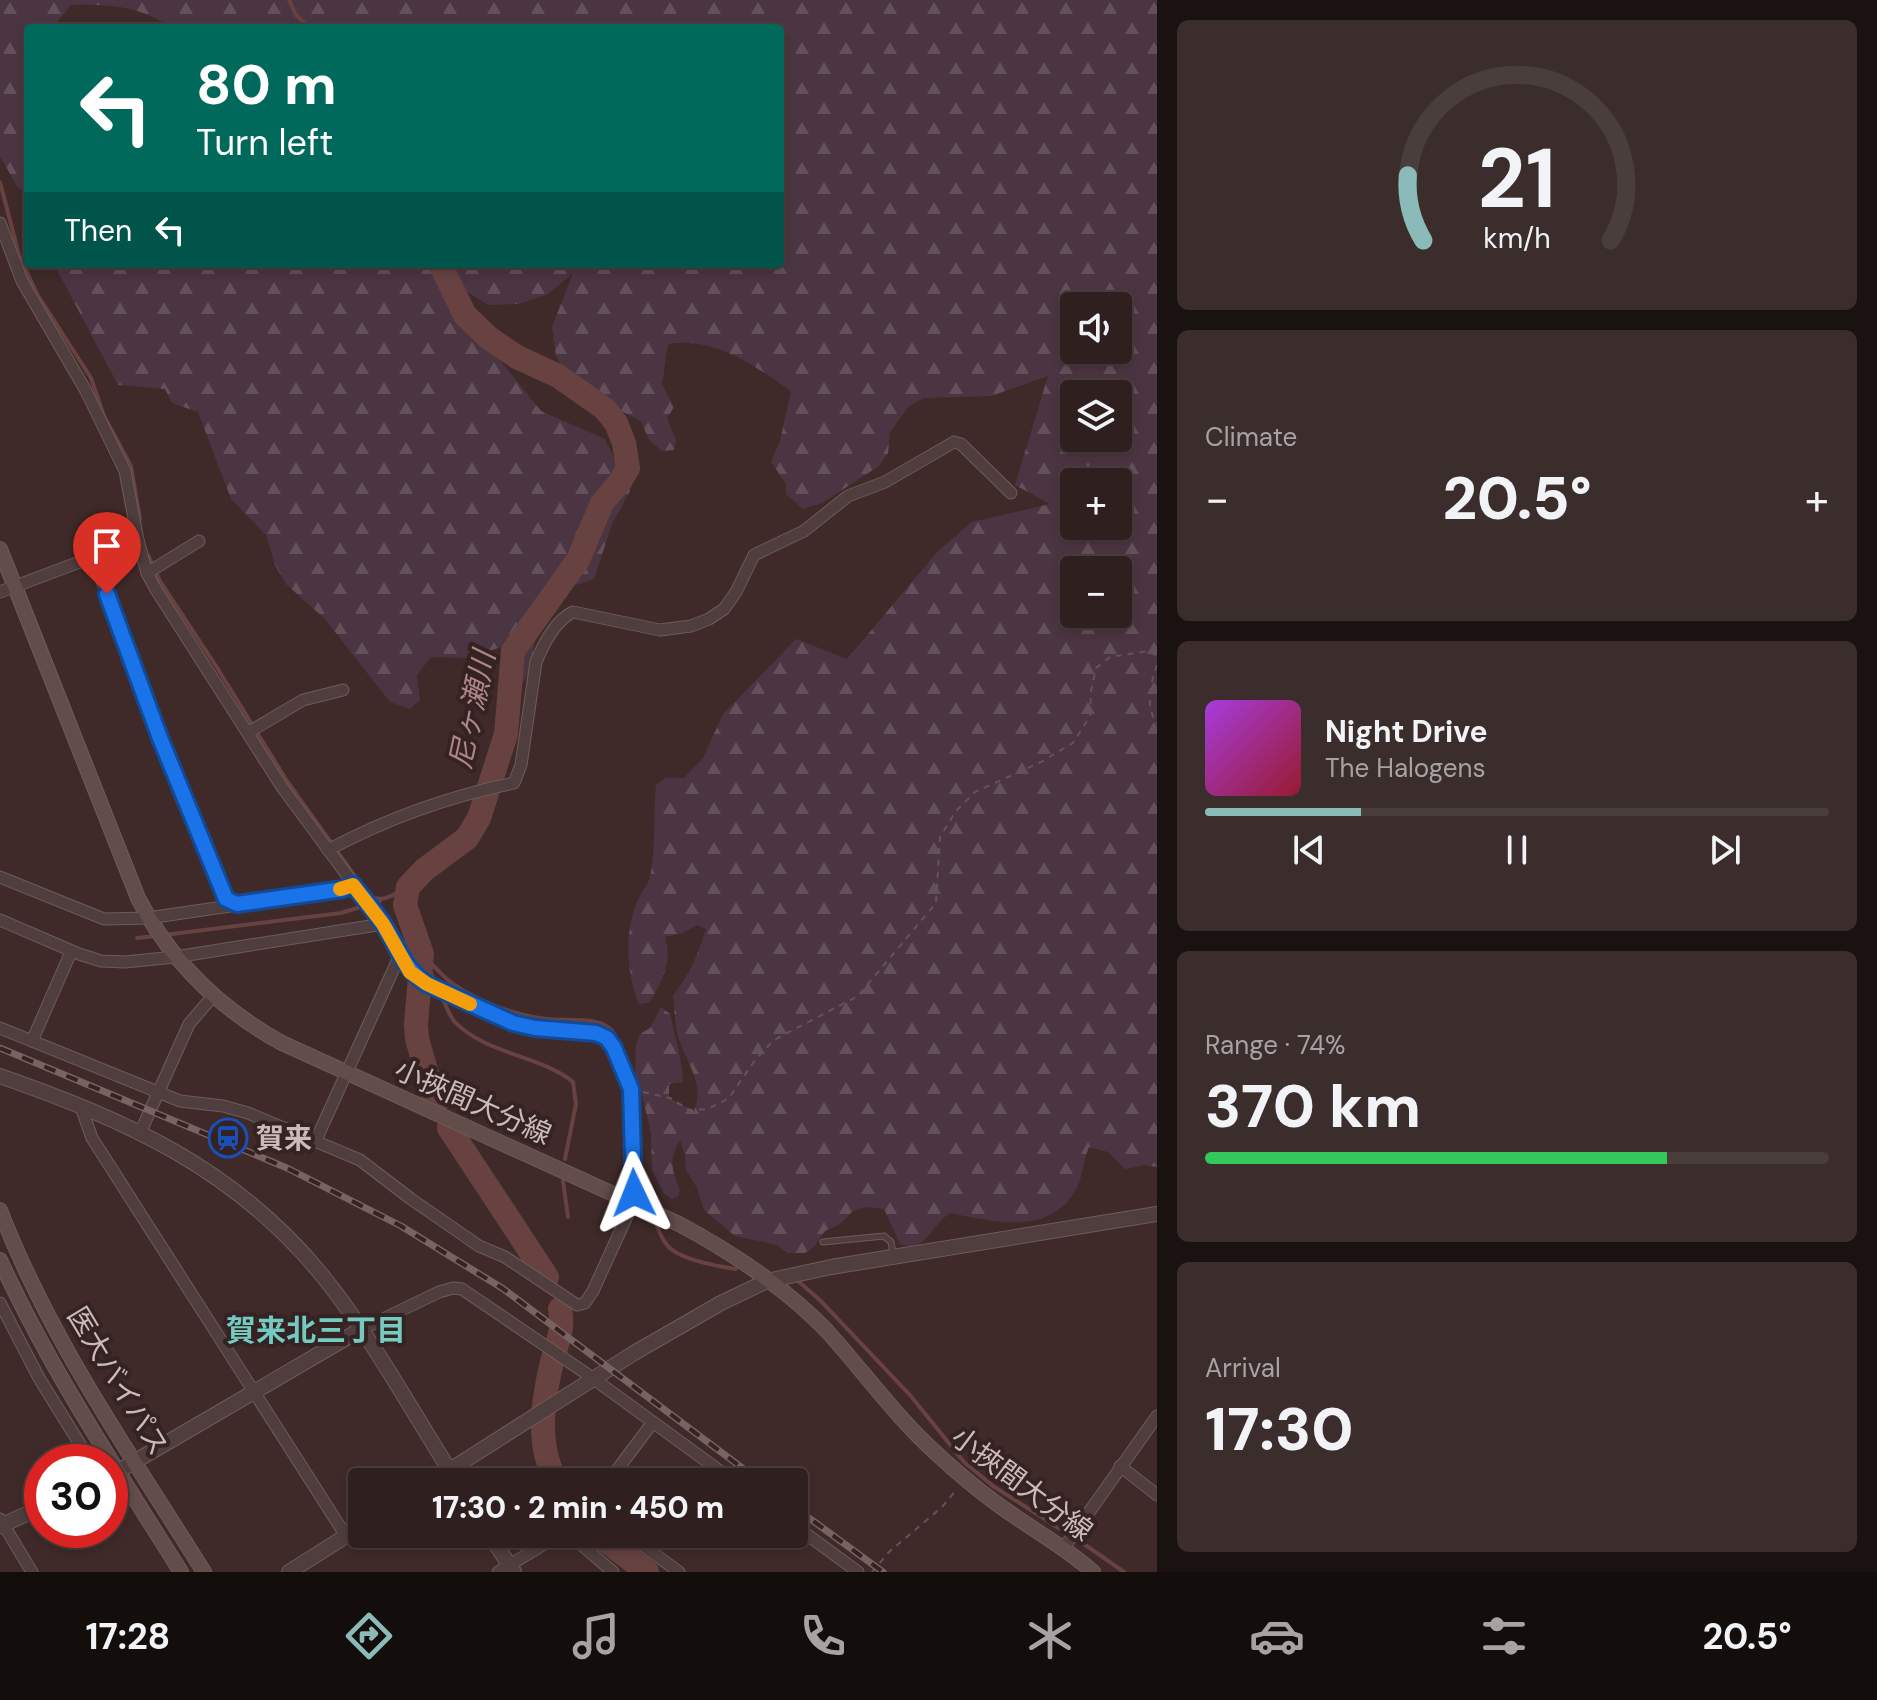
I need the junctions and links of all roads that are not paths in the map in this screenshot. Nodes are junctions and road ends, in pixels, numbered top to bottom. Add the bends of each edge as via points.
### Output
1 (0, 223) edge
2 (1011, 493) dead end
3 (138, 540) junction
4 (199, 541) dead end
5 (0, 549) edge
6 (93, 557) junction
7 (147, 573) junction
8 (15, 587) junction
9 (0, 592) edge
10 (343, 690) dead end
11 (249, 732) junction
12 (328, 850) junction
13 (0, 877) edge
14 (353, 885) junction
15 (237, 904) junction
16 (0, 920) edge
17 (383, 924) junction
18 (155, 929) junction
19 (71, 952) junction
20 (400, 955) junction
21 (175, 957) junction
22 (213, 996) junction
23 (0, 1028) edge
24 (32, 1041) junction
25 (347, 1073) junction
26 (0, 1076) edge
27 (159, 1091) junction
28 (81, 1107) junction
29 (141, 1131) junction
30 (316, 1140) junction
31 (633, 1203) junction
32 (0, 1210) edge
33 (1157, 1214) edge
34 (823, 1242) dead end
35 (894, 1256) junction
36 (0, 1260) edge
37 (767, 1281) junction
38 (0, 1303) edge
39 (360, 1330) junction
40 (594, 1379) junction
41 (254, 1392) junction
42 (1157, 1416) edge
43 (653, 1422) junction
44 (80, 1444) edge
45 (97, 1444) edge
46 (135, 1463) junction
47 (1120, 1466) junction
48 (128, 1467) edge
49 (448, 1468) edge
50 (464, 1468) edge
51 (618, 1468) edge
52 (716, 1468) edge
53 (128, 1494) edge
54 (1157, 1495) edge
55 (24, 1514) edge
56 (1, 1523) edge
57 (808, 1535) edge
58 (346, 1536) joint
59 (496, 1548) edge
60 (540, 1548) edge
61 (585, 1548) edge
62 (646, 1548) edge
63 (1063, 1549) junction
64 (507, 1570) edge
65 (32, 1572) edge
66 (181, 1572) edge
67 (204, 1572) edge
68 (289, 1572) edge
69 (613, 1572) edge
70 (679, 1572) edge
71 (858, 1572) edge
72 (1093, 1572) edge

1 - 3 street via 22,281 125,471
2 - 12 street via 954,442 885,482 848,496 804,531 754,555 736,592 709,619 660,630 573,612 542,647 536,662 514,783 412,812
3 - 6 street
3 - 7 street
4 - 7 street
5 - 8 main road, 小挾間大分線
6 - 8 street
6 - 15 street via 226,899
7 - 11 street
8 - 9 street
8 - 18 main road, 小挾間大分線 via 129,880
10 - 11 street via 303,700
11 - 12 street
12 - 14 street
13 - 18 street via 96,918
14 - 15 street
14 - 17 street
15 - 18 street
16 - 19 street
17 - 20 street
17 - 21 street
18 - 21 main road, 小挾間大分線
19 - 21 street via 112,962
19 - 24 street
20 - 25 street
20 - 31 street via 415,976 494,1016 528,1027 602,1035 611,1042 631,1089
21 - 22 main road, 小挾間大分線
22 - 25 main road, 小挾間大分線 via 262,1032
22 - 27 street via 189,1024
23 - 24 street
24 - 27 street
25 - 30 street
25 - 31 main road, 小挾間大分線
26 - 28 street
27 - 29 street
27 - 30 street via 188,1103 237,1109
28 - 29 street
28 - 41 street via 92,1138
29 - 39 street via 213,1175 272,1222 319,1272
30 - 31 street via 368,1165 479,1246 577,1305 593,1291
31 - 37 main road, 小挾間大分線 via 700,1235
32 - 46 main road, 医大バイパス via 43,1306
33 - 35 street
34 - 35 lane via 884,1236
35 - 37 street
36 - 45 main road, 医大バイパス
37 - 40 street
37 - 63 main road, 小挾間大分線 via 813,1318 906,1425 965,1479
38 - 44 street
39 - 40 street via 458,1288
39 - 41 street
39 - 49 street
40 - 43 street
40 - 50 street
41 - 46 street
41 - 58 street
42 - 47 street
43 - 51 street
43 - 52 street
46 - 48 street
46 - 67 main road, 医大バイパス
47 - 54 street
47 - 63 street
53 - 66 main road, 医大バイパス
55 - 56 street
56 - 65 street
57 - 71 street
58 - 68 street
59 - 64 street
60 - 64 street
61 - 69 street
62 - 70 street
63 - 72 main road, 小挾間大分線

